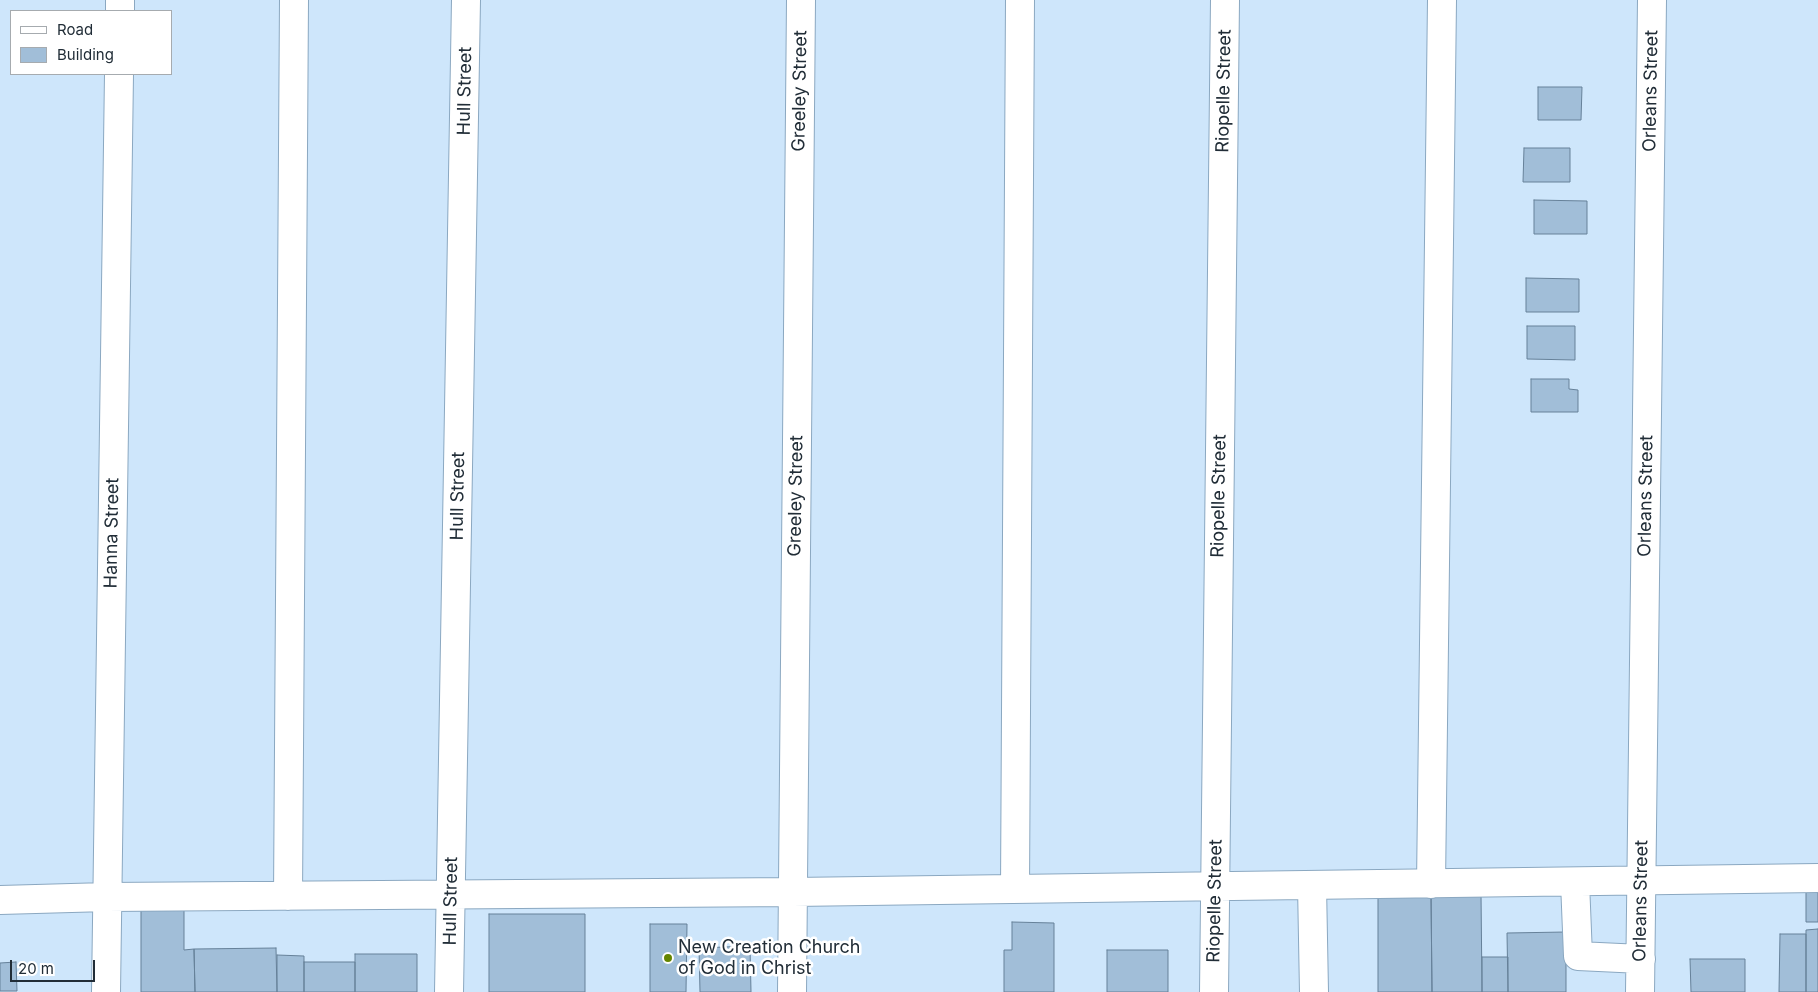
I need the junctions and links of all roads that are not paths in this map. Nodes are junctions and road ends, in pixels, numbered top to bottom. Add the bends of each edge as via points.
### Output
1 (294, 0) edge
2 (466, 0) edge
3 (801, 0) edge
4 (1020, 0) edge
5 (1225, 0) edge
6 (1442, 0) edge
7 (1652, 0) edge
8 (119, 75) edge
9 (1818, 878) edge
10 (1642, 880) junction
11 (1575, 882) junction
12 (1431, 884) junction
13 (1215, 885) junction
14 (1312, 885) junction
15 (1015, 889) junction
16 (793, 892) junction
17 (451, 895) junction
18 (288, 896) junction
19 (107, 898) junction
20 (0, 900) edge
21 (1641, 959) junction
22 (106, 992) edge
23 (449, 992) edge
24 (792, 992) edge
25 (1214, 992) edge
26 (1314, 992) edge
27 (1640, 992) edge

1 - 18 street
2 - 17 street, Hull Street
3 - 16 street, Greeley Street
4 - 15 street
5 - 13 street, Riopelle Street
6 - 12 street
7 - 10 street, Orleans Street
8 - 19 street, Hanna Street
9 - 10 street
10 - 11 street
10 - 21 street, Orleans Street
11 - 12 street
11 - 21 street via 1578,956
12 - 14 street
13 - 14 street
13 - 15 street
13 - 25 street, Riopelle Street
14 - 26 street
15 - 16 street
16 - 17 street
16 - 24 street, Greeley Street
17 - 18 street
17 - 23 street, Hull Street
18 - 19 street
19 - 20 street
19 - 22 street, Hanna Street
21 - 27 street, Orleans Street

